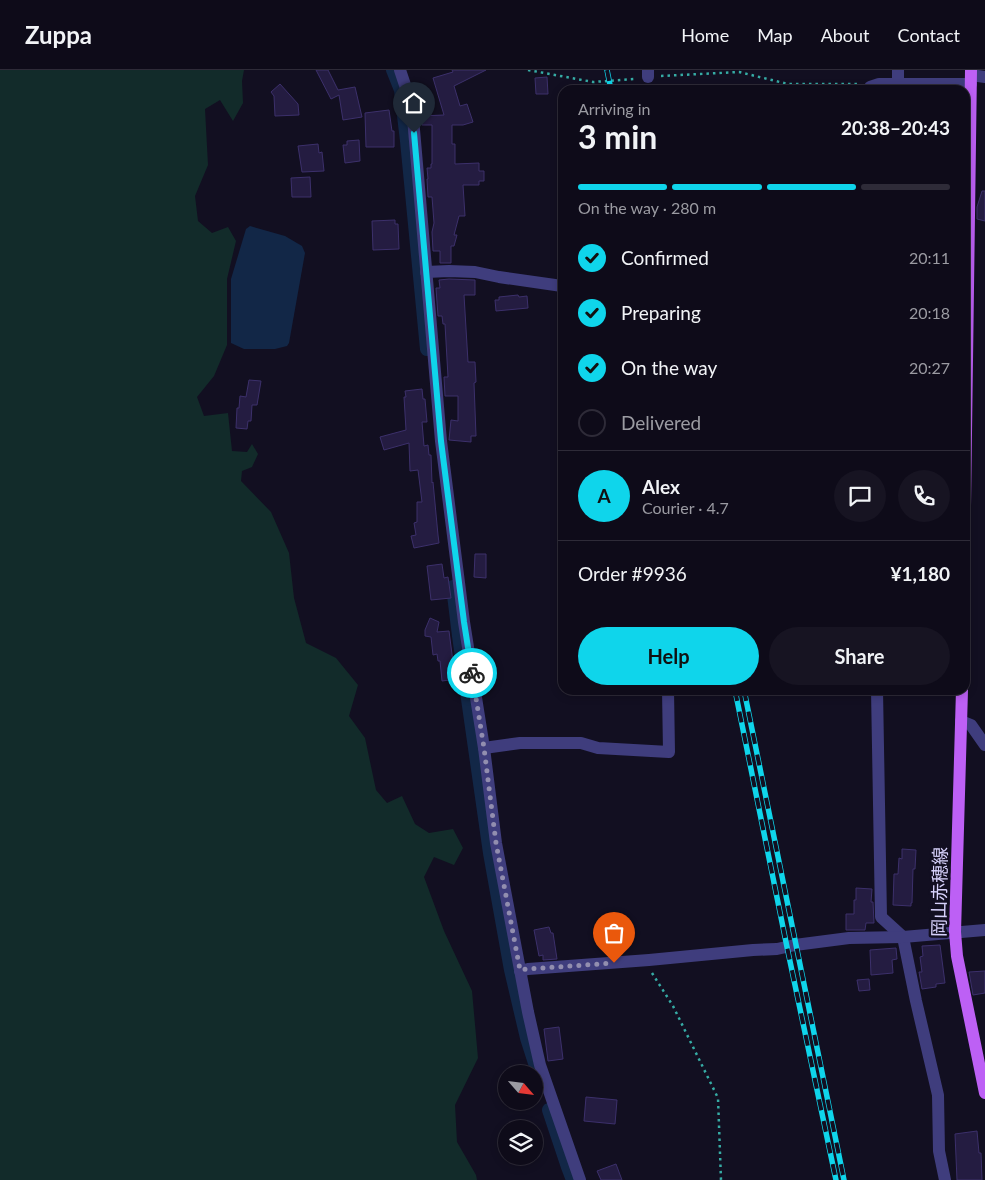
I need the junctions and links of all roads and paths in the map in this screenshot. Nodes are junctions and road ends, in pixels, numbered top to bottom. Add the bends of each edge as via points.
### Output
1 (400, 70) edge
2 (528, 70) edge
3 (898, 70) edge
4 (648, 74) edge
5 (971, 76) edge
6 (985, 77) edge
7 (898, 84) junction
8 (863, 85) edge
9 (877, 85) edge
10 (970, 122) edge
11 (426, 272) junction
12 (558, 285) edge
13 (668, 695) edge
14 (877, 695) edge
15 (962, 695) edge
16 (961, 721) junction
17 (985, 745) edge
18 (484, 748) junction
19 (985, 930) edge
20 (955, 932) junction
21 (903, 937) junction
22 (649, 960) junction
23 (520, 970) junction
24 (985, 1093) edge
25 (580, 1180) edge
26 (721, 1180) edge
27 (945, 1180) edge

1 - 11 street via 413,118
2 - 4 path via 593,82
3 - 7 street
4 - 8 path via 739,72 788,84
5 - 6 street
5 - 7 street
5 - 10 main road
7 - 9 street
11 - 12 street via 475,272
11 - 18 street via 441,441
13 - 18 street via 669,752 598,748 581,743 520,743
14 - 21 street via 881,917
15 - 16 main road, 岡山赤穂線
16 - 17 street via 971,725
16 - 20 main road, 岡山赤穂線
18 - 23 street via 496,843
19 - 20 street
20 - 21 street
20 - 24 main road, 岡山赤穂線
21 - 22 street via 849,938 776,949
21 - 27 street via 938,1095 939,1152
22 - 23 street
22 - 26 path via 652,972 673,1006 718,1098
23 - 25 street via 540,1065

